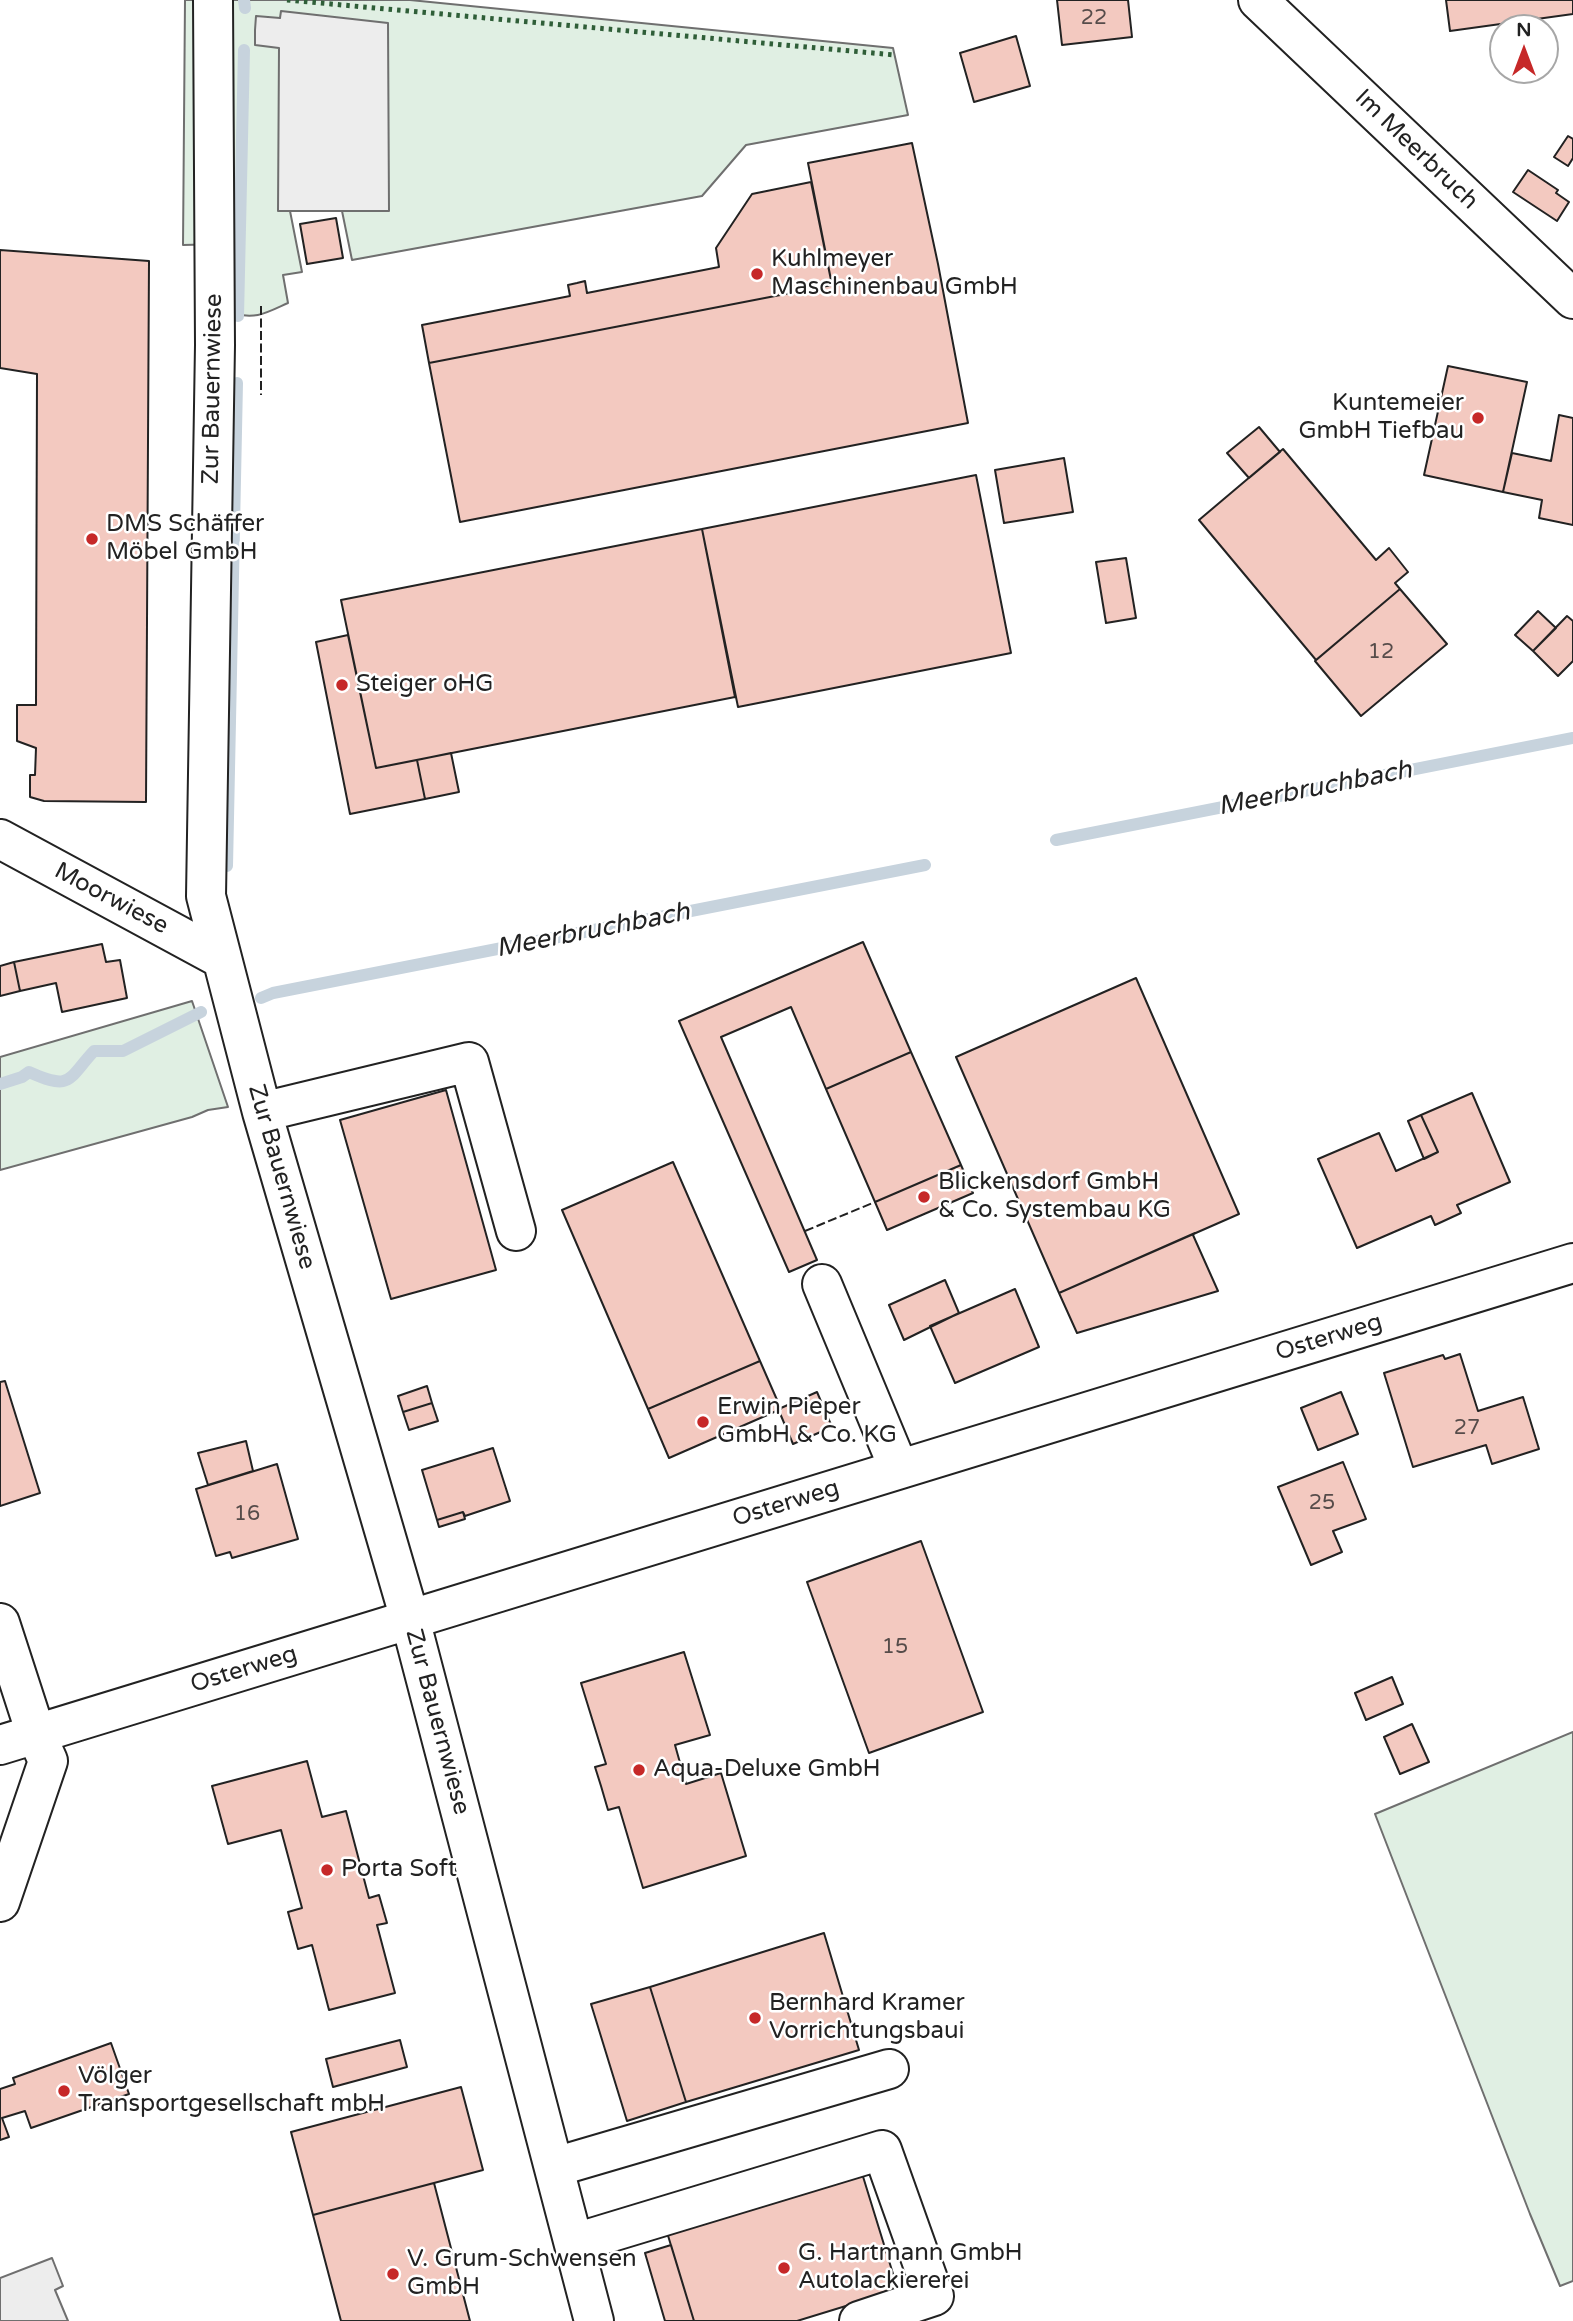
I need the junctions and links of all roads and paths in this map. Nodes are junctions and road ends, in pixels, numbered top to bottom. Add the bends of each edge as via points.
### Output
1 (213, 0) edge
2 (1258, 0) edge
3 (1573, 299) edge
4 (0, 839) edge
5 (222, 959) junction
6 (262, 1112) junction
7 (516, 1231) dead end
8 (1573, 1263) edge
9 (822, 1284) dead end
10 (899, 1469) junction
11 (410, 1619) junction
12 (0, 1623) edge
13 (36, 1734) junction
14 (0, 1745) edge
15 (0, 1902) edge
16 (889, 2069) dead end
17 (555, 2167) junction
18 (575, 2243) junction
19 (594, 2321) edge
20 (859, 2321) edge

1 - 5 street, Zur Bauernwiese via 215,345 206,896
2 - 3 street, Im Meerbruch
4 - 5 street, Moorwiese
5 - 6 street, Zur Bauernwiese
6 - 7 street via 469,1062
6 - 11 street, Zur Bauernwiese
8 - 10 street, Osterweg
9 - 10 street
10 - 11 street, Osterweg
11 - 13 street, Osterweg
11 - 17 street, Zur Bauernwiese
12 - 13 street
13 - 14 street, Osterweg
13 - 15 street via 48,1761
16 - 17 street
17 - 18 street, Zur Bauernwiese
18 - 19 street, Zur Bauernwiese
18 - 20 street via 882,2150 934,2297

